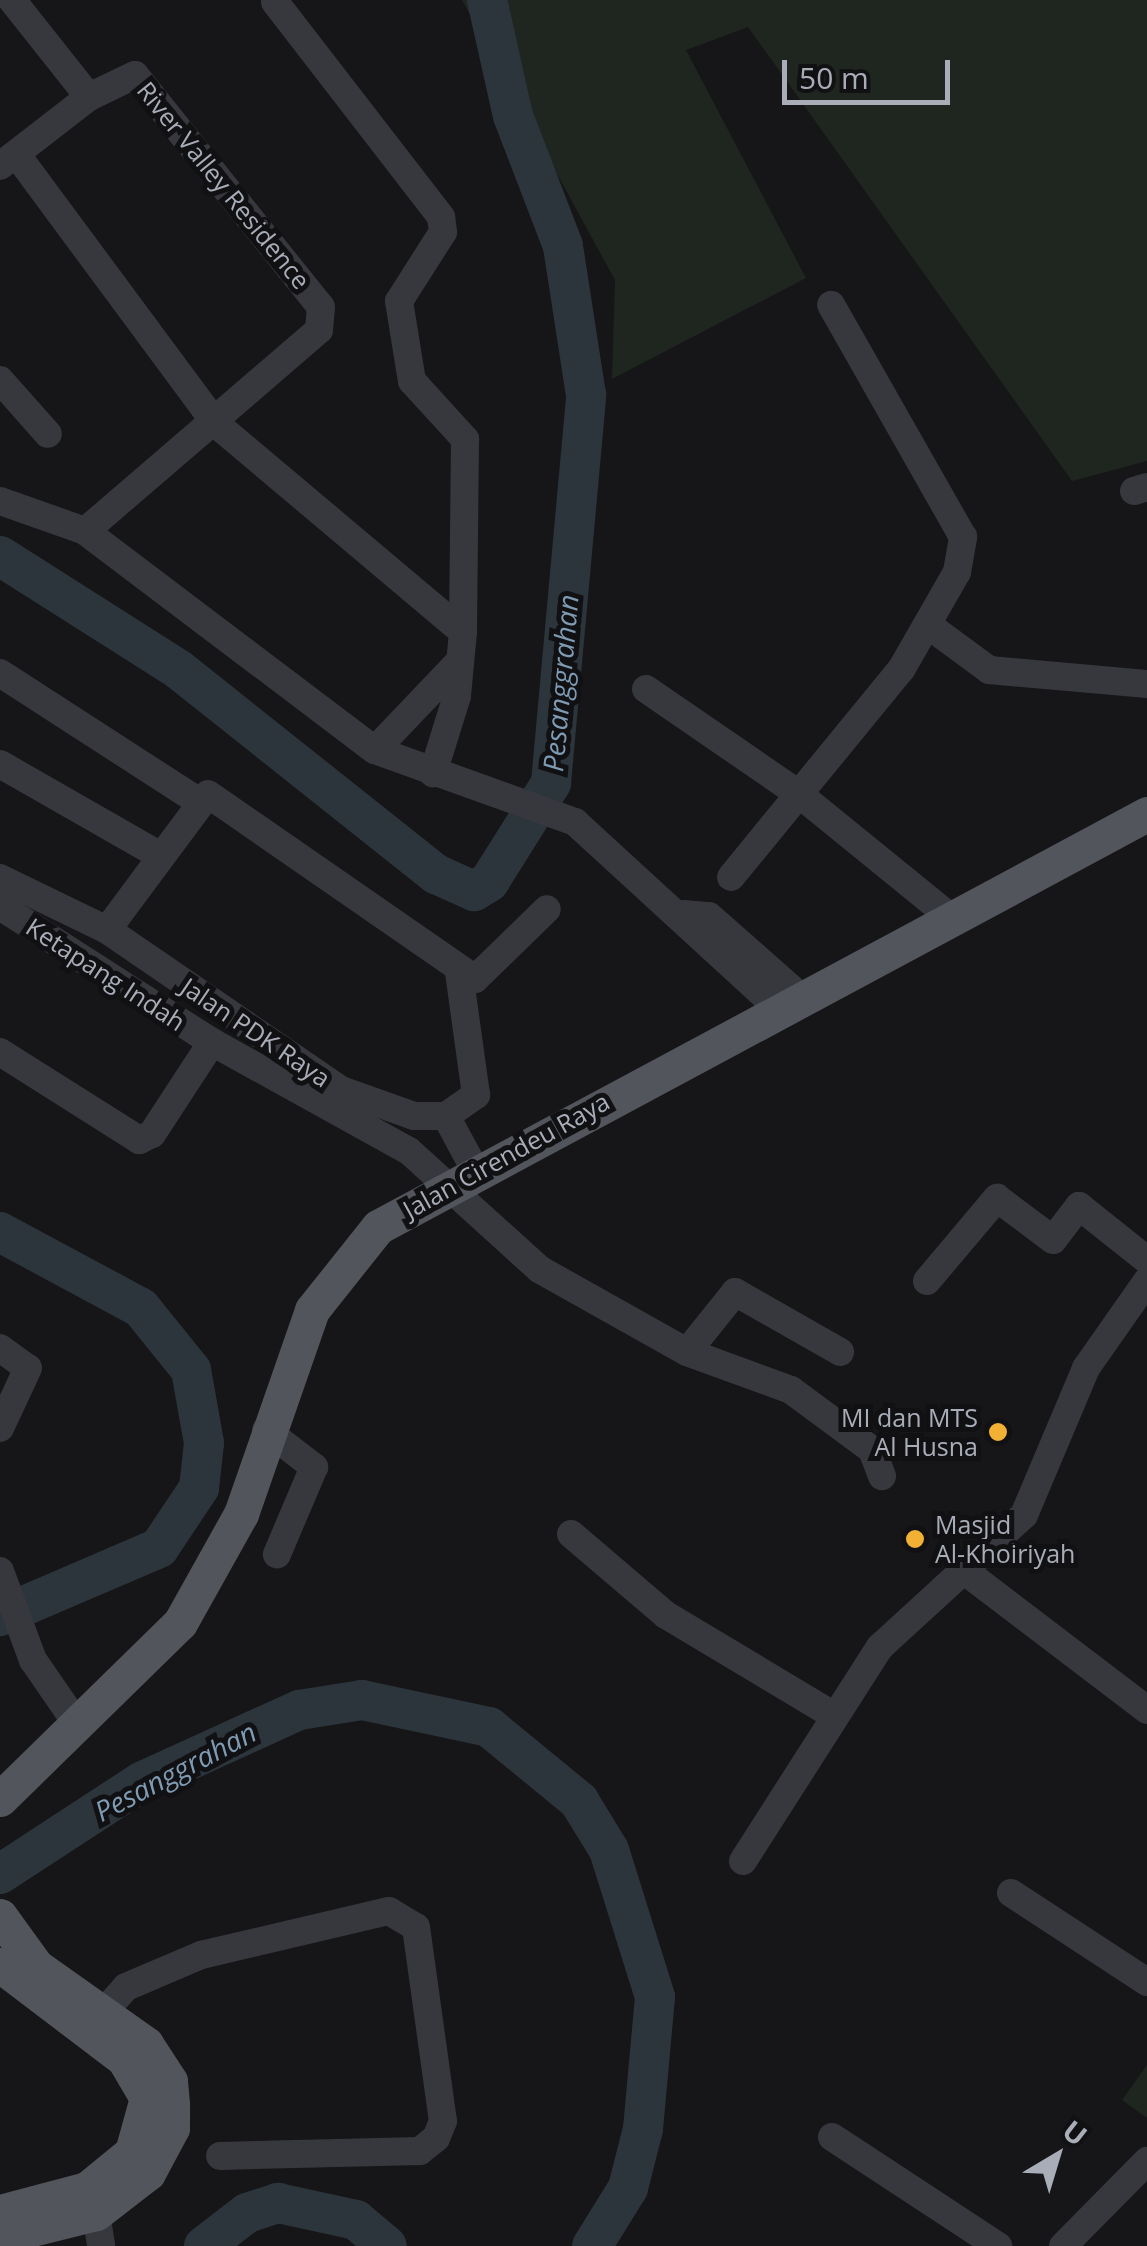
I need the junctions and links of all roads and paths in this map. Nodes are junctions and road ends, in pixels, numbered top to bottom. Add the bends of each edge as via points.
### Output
1 (12, 0) edge
2 (275, 2) dead end
3 (89, 97) junction
4 (8, 160) edge
5 (831, 305) dead end
6 (0, 380) edge
7 (214, 423) junction
8 (48, 434) dead end
9 (0, 500) edge
10 (85, 531) junction
11 (928, 624) junction
12 (464, 632) junction
13 (457, 664) junction
14 (0, 673) edge
15 (1147, 684) edge
16 (646, 689) dead end
17 (376, 750) junction
18 (0, 764) edge
19 (443, 777) junction
20 (799, 794) junction
21 (196, 800) junction
22 (1147, 814) edge
23 (157, 854) junction
24 (731, 877) dead end
25 (0, 878) edge
26 (0, 906) edge
27 (547, 909) dead end
28 (955, 921) junction
29 (107, 930) junction
30 (459, 973) junction
31 (791, 1004) junction
32 (212, 1042) junction
33 (0, 1052) edge
34 (446, 1116) junction
35 (474, 1168) junction
36 (442, 1186) junction
37 (1147, 1260) edge
38 (928, 1281) dead end
39 (1147, 1281) edge
40 (0, 1348) edge
41 (687, 1352) junction
42 (840, 1352) dead end
43 (0, 1428) edge
44 (266, 1430) junction
45 (882, 1476) dead end
46 (571, 1534) dead end
47 (278, 1554) dead end
48 (966, 1572) junction
49 (4, 1578) edge
50 (1144, 1701) edge
51 (833, 1715) junction
52 (77, 1724) junction
53 (0, 1799) edge
54 (743, 1861) dead end
55 (1011, 1893) dead end
56 (0, 1916) edge
57 (0, 1965) edge
58 (1147, 1982) edge
59 (94, 2022) junction
60 (832, 2138) dead end
61 (220, 2156) dead end
62 (1147, 2162) edge
63 (0, 2212) edge
64 (42, 2219) junction
65 (99, 2229) edge
66 (0, 2237) edge
67 (998, 2246) edge
68 (1063, 2246) edge

1 - 3 street
2 - 12 street via 438,208 442,232 399,301 412,381 465,439
3 - 4 street, River Valley Residence
3 - 7 street, River Valley Residence via 128,74 142,80 320,307 319,330
4 - 7 street
5 - 11 street via 963,537
6 - 8 street
7 - 10 street, River Valley Residence
7 - 12 street
9 - 10 street
10 - 17 street
11 - 15 street via 989,670
11 - 20 street
12 - 13 street
13 - 17 street
13 - 19 street
14 - 21 street
16 - 20 street
17 - 19 street
18 - 23 street
19 - 31 street via 575,822 684,914 709,916
20 - 24 street
20 - 28 street
21 - 23 street
21 - 30 street via 208,794
22 - 28 main road, Jalan Cirendeu Raya
23 - 29 street
25 - 29 street, Jalan PDK Raya
26 - 32 street, Ketapang Indah
27 - 30 street via 484,974
28 - 31 main road, Jalan Cirendeu Raya
29 - 34 street, Jalan PDK Raya via 341,1090 414,1116
30 - 34 street via 476,1095
31 - 35 main road, Jalan Cirendeu Raya
32 - 33 street, Ketapang Indah via 152,1134 140,1140
32 - 36 street, Ketapang Indah via 409,1152
34 - 35 street
35 - 36 main road, Jalan Cirendeu Raya
36 - 41 street, Ketapang Indah via 539,1269
36 - 44 main road, Jalan Cirendeu Raya via 378,1227 344,1263 312,1310
37 - 38 street via 1079,1206 1052,1240 997,1198
39 - 48 street via 1086,1368 1043,1486
40 - 43 street via 28,1368
41 - 42 street via 734,1292 755,1295
41 - 45 street, Ketapang Indah via 791,1390 872,1450
44 - 47 street via 314,1467
44 - 52 main road, Jalan Cirendeu Raya via 241,1514 180,1623
46 - 51 street via 666,1615
48 - 50 street
48 - 51 street via 880,1647
49 - 52 street via 32,1660
51 - 54 street via 812,1764
52 - 53 main road, Jalan Cirendeu Raya
55 - 58 street
56 - 59 main road via 36,1966
57 - 59 main road
59 - 61 street via 150,1973 201,1955 389,1911 416,1927 443,2121 436,2138 420,2150
59 - 64 main road via 142,2078 146,2124 132,2152
59 - 65 main road via 161,2064 172,2104 172,2128 148,2173
60 - 67 street
62 - 68 street
63 - 64 main road
64 - 65 main road
64 - 66 main road

